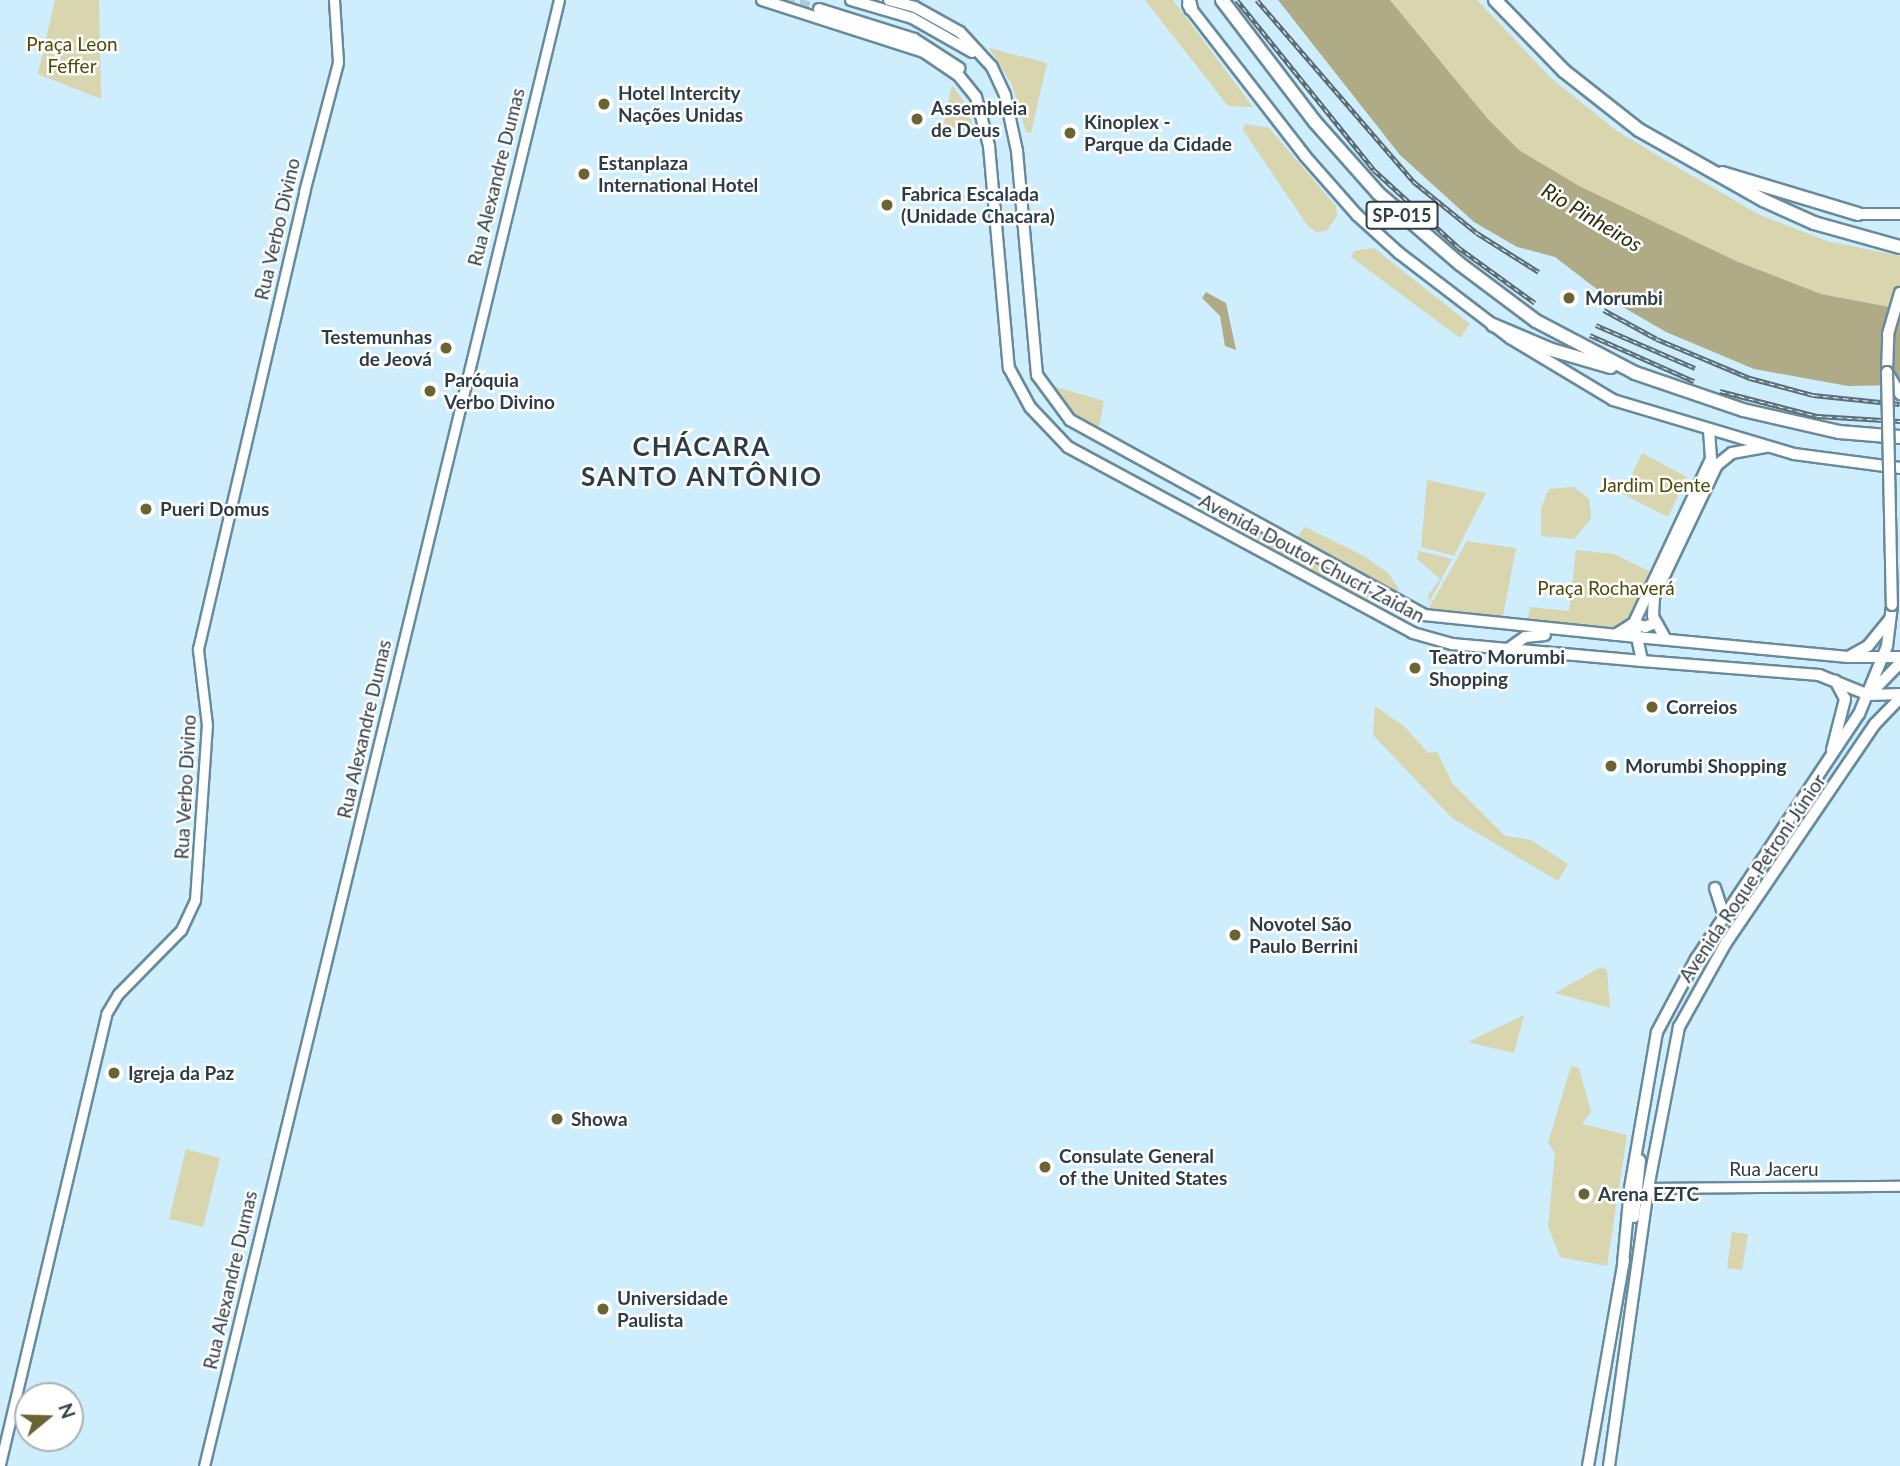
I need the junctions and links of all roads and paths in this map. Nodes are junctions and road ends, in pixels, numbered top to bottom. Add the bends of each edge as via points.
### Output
1 (559, 0) edge
2 (762, 0) edge
3 (851, 0) edge
4 (889, 0) edge
5 (1222, 0) edge
6 (1495, 0) edge
7 (335, 3) edge
8 (1188, 3) edge
9 (819, 9) tunnel mouth
10 (992, 67) junction
11 (976, 97) junction
12 (1705, 169) junction
13 (1857, 214) joint
14 (1900, 214) edge
15 (1900, 247) edge
16 (1900, 293) edge
17 (1493, 325) junction
18 (1887, 372) junction
19 (1635, 373) junction
20 (1900, 394) edge
21 (1709, 430) junction
22 (1900, 437) edge
23 (1765, 447) junction
24 (1900, 468) edge
25 (1892, 615) junction
26 (1633, 622) junction
27 (1656, 623) junction
28 (1560, 630) junction
29 (1615, 635) junction
30 (1900, 636) edge
31 (1637, 637) junction
32 (1665, 638) junction
33 (1508, 649) junction
34 (1848, 657) junction
35 (1883, 657) junction
36 (1900, 657) edge
37 (1642, 661) junction
38 (1900, 663) edge
39 (1835, 680) junction
40 (1869, 695) junction
41 (1900, 696) edge
42 (1830, 757) junction
43 (1715, 888) dead end
44 (1724, 915) junction
45 (1643, 1115) junction
46 (1640, 1178) junction
47 (1900, 1186) edge
48 (1648, 1188) junction
49 (1623, 1264) junction
50 (0, 1464) edge
51 (204, 1466) edge
52 (1588, 1466) edge
53 (1609, 1466) edge

1 - 51 street, Rua Alexandre Dumas
2 - 11 main road via 924,52 950,69
3 - 10 main road via 912,18 957,40
4 - 10 main road via 915,7 960,32
5 - 19 highway, SP-015 via 1346,159 1418,230 1536,321
6 - 12 highway via 1532,42 1611,110
7 - 50 street, Rua Verbo Divino via 338,62 198,649 207,725 195,900 181,930 118,994 106,1014
8 - 17 main road via 1305,156 1357,215
9 - 11 main road via 914,39 939,53 967,78
10 - 28 main road, Avenida Doutor Chucri Zaidan via 1004,95 1017,151 1037,374 1051,399 1083,429 1424,615
11 - 33 main road, Avenida Doutor Chucri Zaidan via 989,146 1009,368 1030,407 1054,435 1083,457 1412,633 1452,644
12 - 13 highway
12 - 15 highway via 1814,223
13 - 14 main road
16 - 18 main road, Avenida Roque Petroni Júnior via 1888,334
17 - 19 highway via 1552,350
17 - 21 main road via 1597,392
18 - 20 main road
18 - 25 main road, Avenida Roque Petroni Júnior, bridge
19 - 22 highway, SP-015 via 1743,410 1839,432
21 - 23 main road
21 - 26 main road via 1711,459
23 - 24 main road via 1846,464
23 - 27 main road via 1732,453 1717,465 1654,597
25 - 30 main road
25 - 34 main road via 1874,640
25 - 35 main road, Avenida Roque Petroni Júnior
26 - 27 main road
26 - 29 main road
26 - 31 main road
27 - 32 main road
28 - 29 main road, Avenida Doutor Chucri Zaidan
28 - 33 main road via 1555,636 1530,635
29 - 31 main road, Avenida Doutor Chucri Zaidan
31 - 32 main road, Avenida Doutor Chucri Zaidan
31 - 37 main road
32 - 34 main road, Avenida Doutor Chucri Zaidan
33 - 37 main road, Avenida Doutor Chucri Zaidan
34 - 35 main road, Avenida Doutor Chucri Zaidan
35 - 36 main road, Avenida Doutor Chucri Zaidan
35 - 40 main road, Avenida Roque Petroni Júnior
37 - 39 main road, Avenida Doutor Chucri Zaidan
38 - 40 main road
39 - 40 main road, Avenida Doutor Chucri Zaidan
39 - 42 main road via 1845,699
40 - 41 main road, Avenida Doutor Chucri Zaidan
40 - 42 main road, Avenida Roque Petroni Júnior
41 - 48 main road, Avenida Roque Petroni Júnior via 1875,724 1693,998 1671,1051
42 - 44 main road, Avenida Roque Petroni Júnior
43 - 44 main road
44 - 45 main road, Avenida Roque Petroni Júnior via 1673,996 1657,1032
45 - 46 main road, Avenida Roque Petroni Júnior
45 - 49 main road, Avenida Roque Petroni Júnior
46 - 48 main road
46 - 49 main road, Avenida Roque Petroni Júnior
47 - 48 street, Rua Jaceru
48 - 53 main road, Avenida Roque Petroni Júnior
49 - 52 main road, Avenida Roque Petroni Júnior

